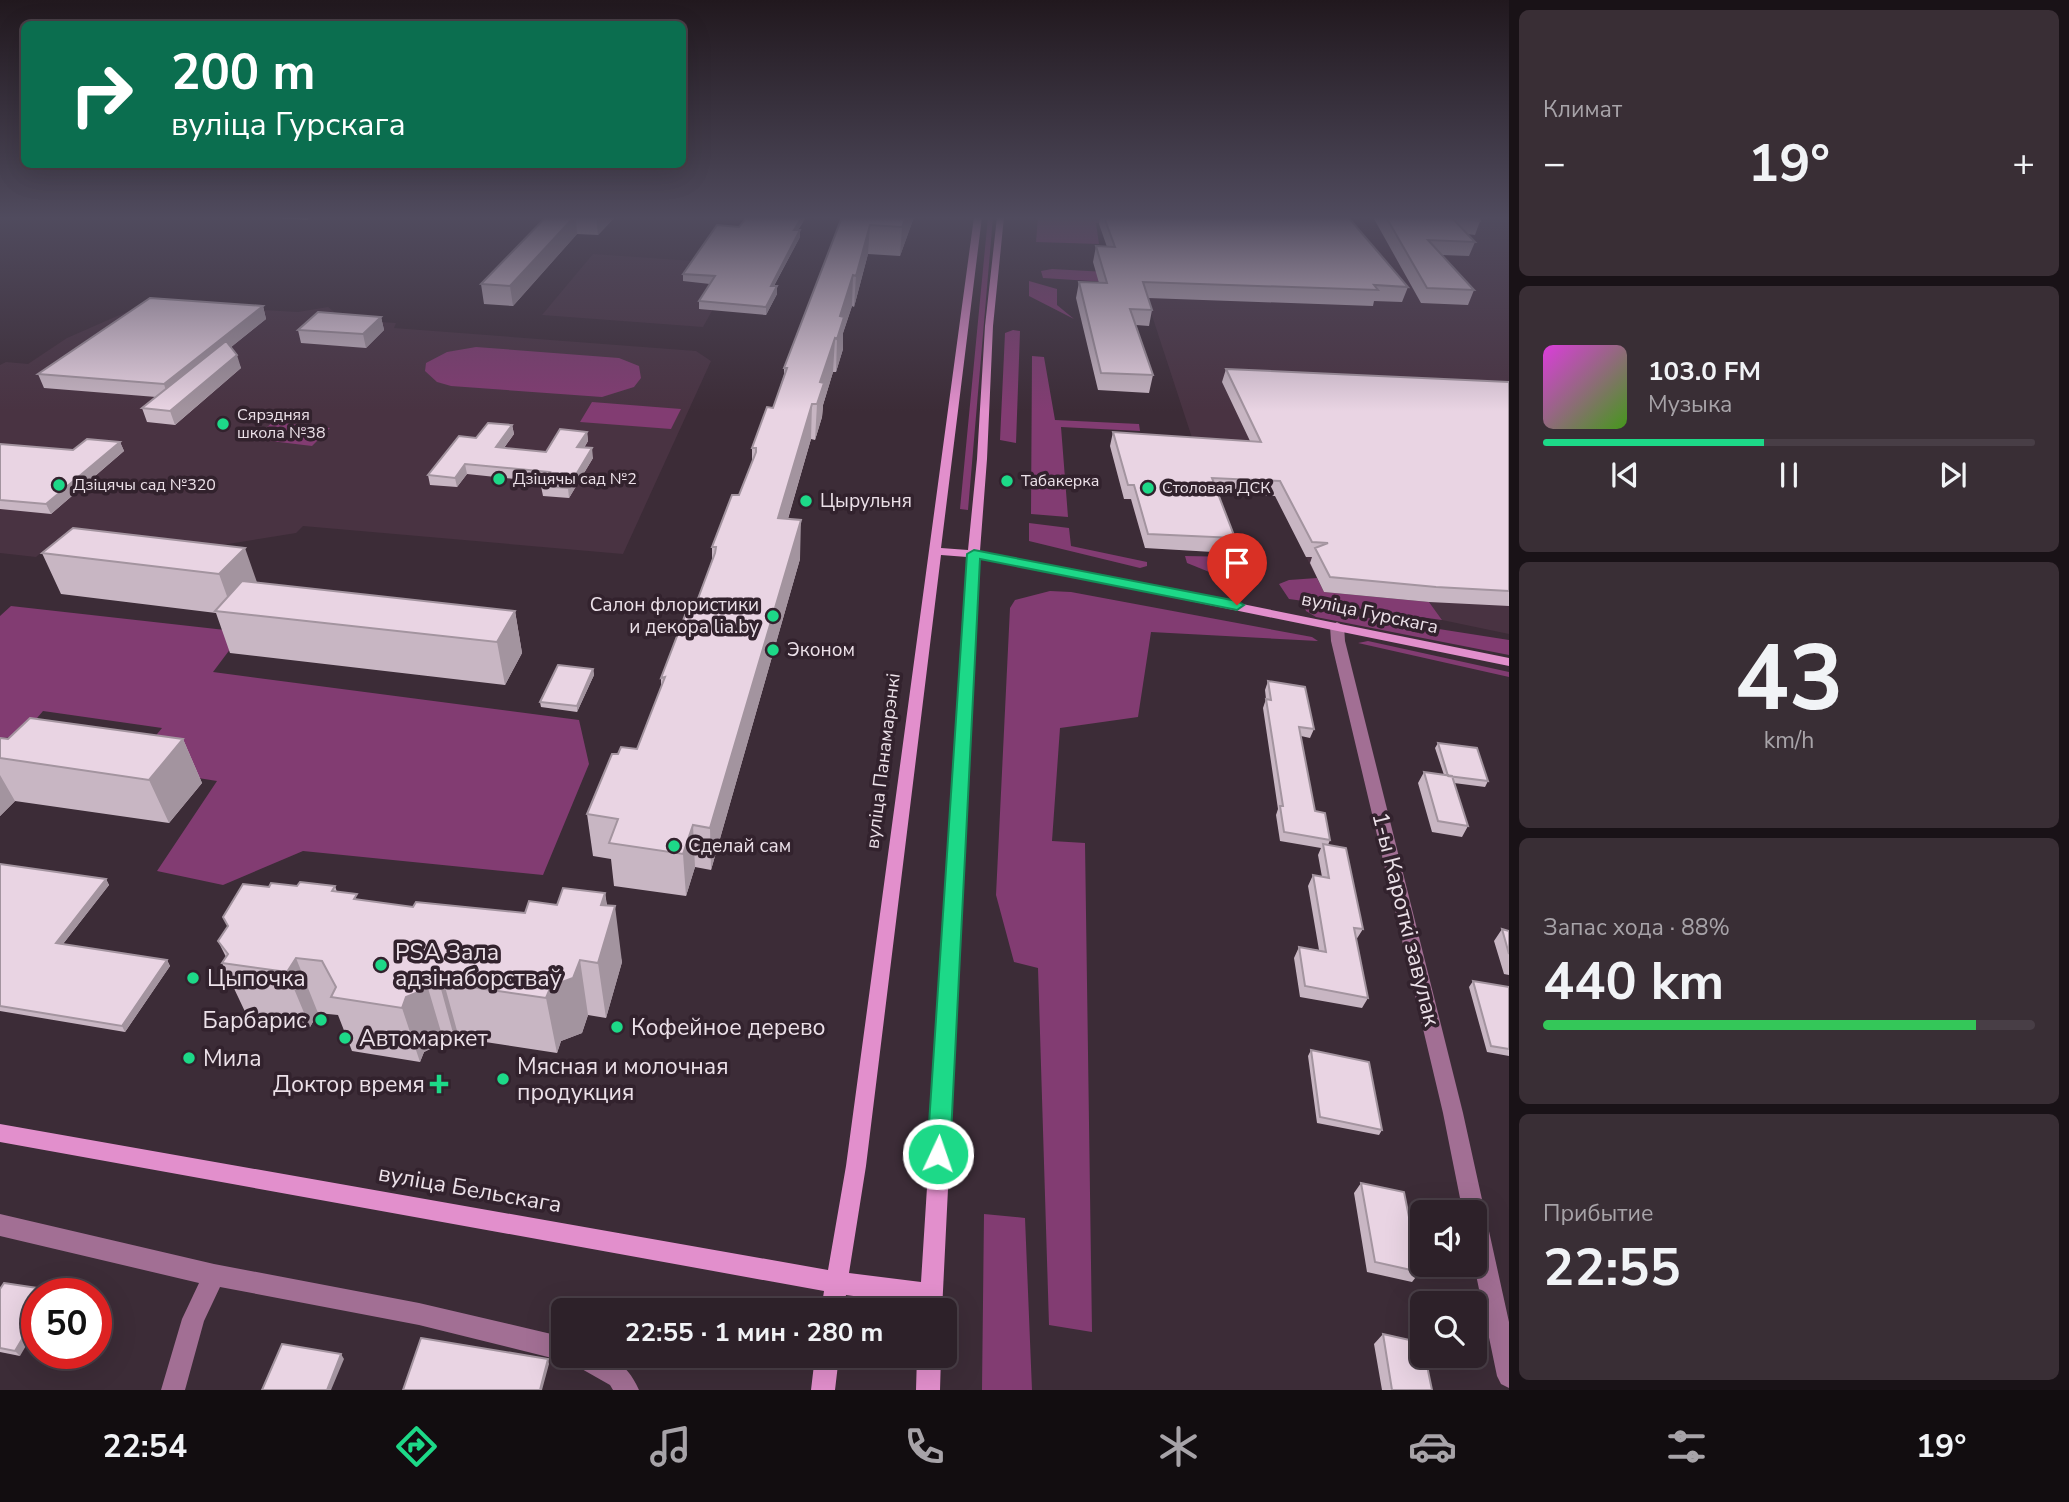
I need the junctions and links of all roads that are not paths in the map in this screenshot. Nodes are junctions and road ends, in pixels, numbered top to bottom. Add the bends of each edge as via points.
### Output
1 (969, 282) edge
2 (994, 282) edge
3 (934, 551) junction
4 (974, 554) junction
5 (1337, 625) junction
6 (1509, 662) edge
7 (0, 1133) edge
8 (1472, 1200) edge
9 (0, 1225) edge
10 (1487, 1272) edge
11 (214, 1275) junction
12 (835, 1282) junction
13 (833, 1298) edge
14 (908, 1298) edge
15 (931, 1298) edge
16 (551, 1346) edge
17 (602, 1368) edge
18 (826, 1368) edge
19 (929, 1368) edge
20 (1509, 1376) edge
21 (173, 1390) edge
22 (627, 1390) edge
23 (823, 1390) edge
24 (928, 1390) edge

1 - 3 main road, вуліца Панамарэнкі
2 - 4 main road
3 - 4 main road, вуліца Гурскага
3 - 12 main road, вуліца Панамарэнкі via 856,1166
4 - 5 main road, вуліца Гурскага
4 - 15 main road
5 - 6 main road, вуліца Гурскага
5 - 8 street, 1-ы Кароткі завулак
7 - 12 main road, вуліца Бельскага
9 - 11 street
10 - 20 street, 1-ы Кароткі завулак
11 - 16 street via 419,1314
11 - 21 street via 193,1319
12 - 13 main road, вуліца Панамарэнкі
12 - 14 main road, вуліца Бельскага
17 - 22 street via 618,1377
18 - 23 main road
19 - 24 main road

